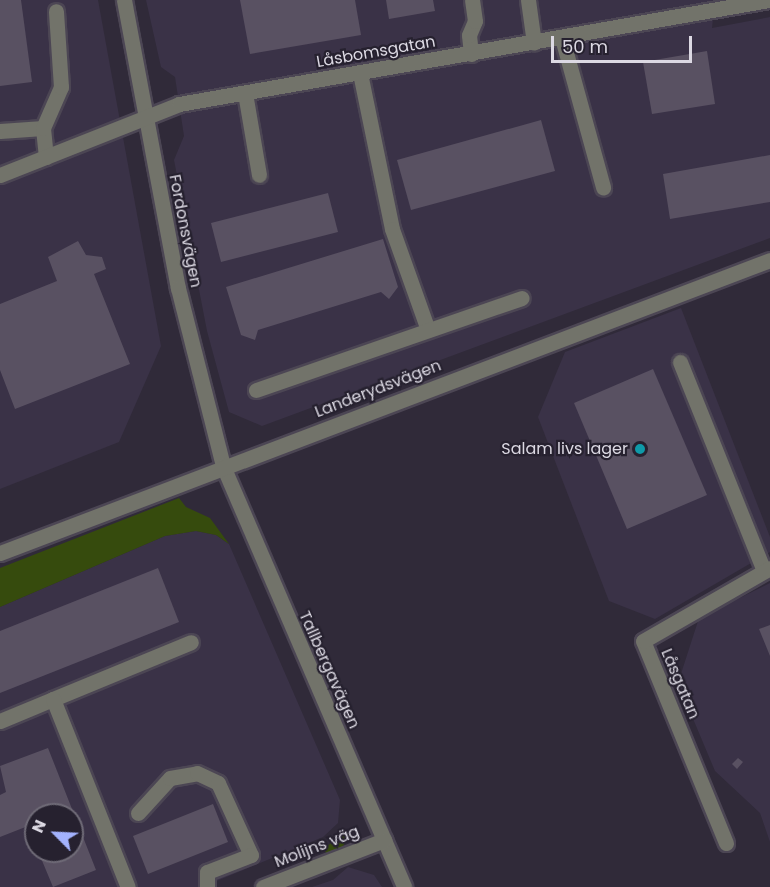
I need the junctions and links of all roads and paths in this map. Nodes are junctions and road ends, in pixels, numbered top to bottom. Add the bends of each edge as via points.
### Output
1 (124, 0) edge
2 (472, 0) edge
3 (528, 0) edge
4 (768, 0) edge
5 (56, 11) dead end
6 (562, 38) junction
7 (534, 43) junction
8 (471, 54) junction
9 (360, 73) junction
10 (245, 93) junction
11 (145, 117) junction
12 (43, 128) junction
13 (0, 131) edge
14 (46, 157) junction
15 (0, 175) edge
16 (259, 175) dead end
17 (603, 187) dead end
18 (770, 260) edge
19 (522, 298) dead end
20 (428, 330) junction
21 (680, 362) dead end
22 (256, 390) dead end
23 (223, 466) junction
24 (0, 553) edge
25 (767, 570) edge
26 (191, 642) dead end
27 (53, 699) junction
28 (0, 721) edge
29 (138, 813) dead end
30 (384, 840) junction
31 (726, 843) dead end
32 (128, 887) edge
33 (207, 887) edge
34 (263, 887) edge
35 (404, 887) edge

1 - 11 street, Fordonsvägen
2 - 8 street via 475,21 469,35
3 - 7 street
4 - 6 street, Låsbomsgatan
5 - 12 street via 62,87
6 - 7 street, Låsbomsgatan
6 - 17 street
7 - 8 street, Låsbomsgatan
8 - 9 street, Låsbomsgatan
9 - 10 street, Låsbomsgatan
9 - 20 street via 392,230
10 - 11 street, Låsbomsgatan via 179,104
10 - 16 street
11 - 14 street, Låsbomsgatan
11 - 23 street, Fordonsvägen via 178,288
12 - 13 street
12 - 14 street
14 - 15 street, Låsbomsgatan
18 - 23 street, Landerydsvägen
19 - 20 street
20 - 22 street
21 - 25 street
23 - 24 street, Landerydsvägen
23 - 30 street, Tallbergavägen
25 - 31 street, Låsgatan via 643,641
26 - 27 street
27 - 28 street
27 - 32 street
29 - 33 street via 171,778 197,772 218,783 251,855 207,872
30 - 34 street, Molijns väg
30 - 35 street, Tallbergavägen

